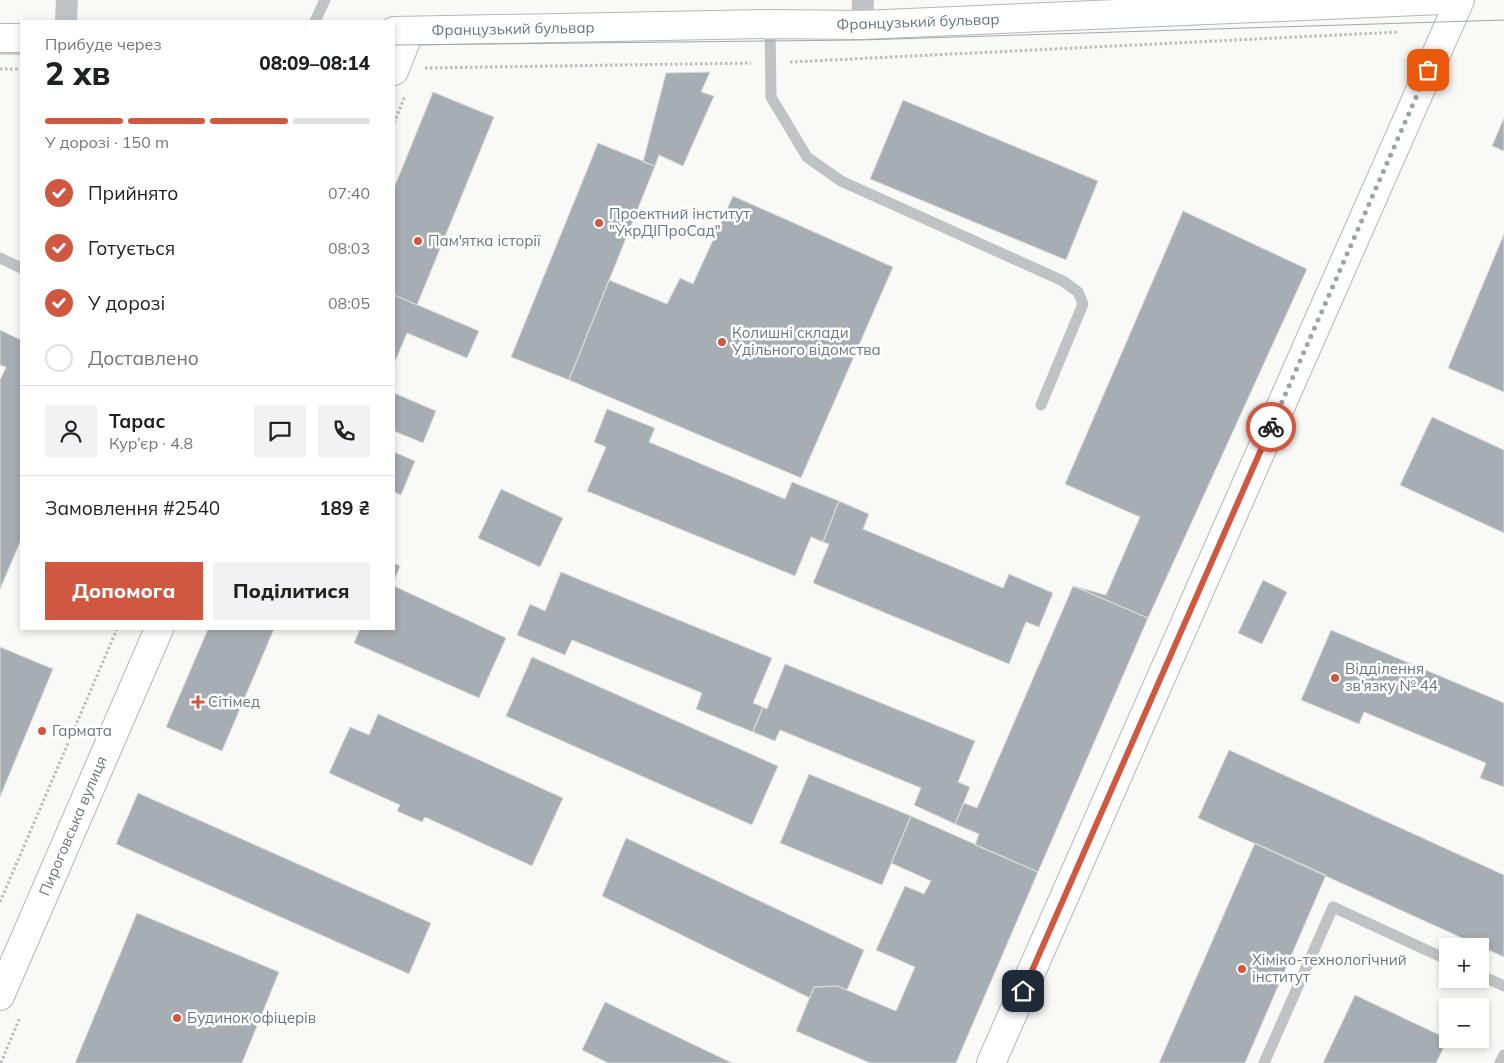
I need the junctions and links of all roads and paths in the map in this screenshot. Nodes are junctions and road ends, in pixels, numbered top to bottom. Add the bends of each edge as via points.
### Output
1 (67, 0) edge
2 (325, 0) edge
3 (1441, 0) edge
4 (1460, 0) edge
5 (862, 13) edge
6 (66, 20) edge
7 (315, 20) edge
8 (770, 24) junction
9 (402, 31) edge
10 (1400, 32) dead end
11 (0, 38) edge
12 (20, 38) edge
13 (771, 63) junction
14 (20, 68) edge
15 (0, 69) edge
16 (406, 77) edge
17 (395, 119) edge
18 (0, 258) edge
19 (20, 268) edge
20 (1040, 405) dead end
21 (117, 630) edge
22 (159, 630) edge
23 (0, 902) edge
24 (1439, 956) edge
25 (1489, 979) edge
26 (1504, 986) edge
27 (0, 996) edge
28 (1504, 1055) edge
29 (991, 1063) edge
30 (1264, 1063) edge
31 (1500, 1063) edge

1 - 6 street
2 - 7 lane
3 - 5 street, Французький бульвар
4 - 29 street
5 - 8 street, Французький бульвар
8 - 9 street, Французький бульвар
8 - 13 lane
9 - 16 street
10 - 13 path
11 - 12 street
13 - 16 path
13 - 20 lane via 771,97 807,157 841,181 1063,281 1078,292 1083,304
14 - 15 path
16 - 17 path
18 - 19 lane
21 - 23 path
22 - 27 street, Пироговська вулиця
24 - 30 lane via 1333,907
25 - 26 lane
28 - 31 lane

